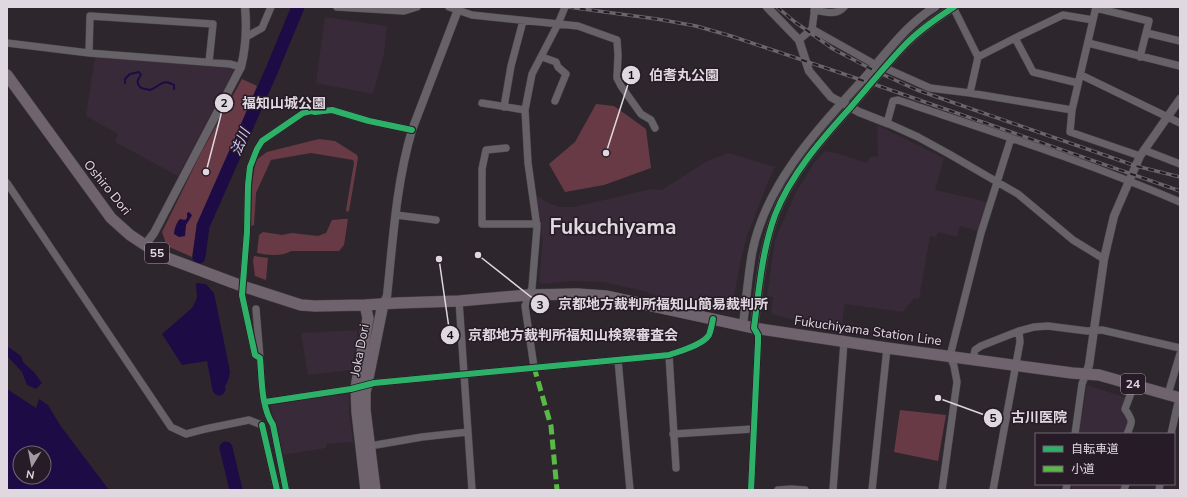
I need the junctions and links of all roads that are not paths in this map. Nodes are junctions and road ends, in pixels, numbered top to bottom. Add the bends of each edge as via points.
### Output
1 (245, 7) edge
2 (271, 7) edge
3 (337, 7) edge
4 (417, 7) edge
5 (449, 7) edge
6 (565, 7) edge
7 (767, 7) edge
8 (844, 7) edge
9 (935, 7) edge
10 (954, 7) edge
11 (1096, 7) edge
12 (459, 8) edge
13 (815, 9) edge
14 (1094, 20) junction
15 (523, 21) junction
16 (558, 24) junction
17 (812, 29) junction
18 (1147, 33) junction
19 (246, 37) junction
20 (1015, 38) junction
21 (799, 40) junction
22 (1180, 41) edge
23 (1088, 43) junction
24 (7, 44) edge
25 (89, 52) junction
26 (542, 57) junction
27 (978, 57) junction
28 (1140, 57) junction
29 (209, 62) junction
30 (876, 65) junction
31 (1180, 66) edge
32 (241, 67) junction
33 (885, 68) junction
34 (7, 75) edge
35 (1081, 75) junction
36 (1078, 83) junction
37 (970, 93) junction
38 (1180, 99) edge
39 (555, 101) dead end
40 (482, 103) dead end
41 (841, 104) junction
42 (504, 106) junction
43 (850, 108) junction
44 (525, 110) junction
45 (1072, 110) junction
46 (1168, 117) junction
47 (887, 123) junction
48 (1180, 123) edge
49 (655, 128) dead end
50 (412, 130) junction
51 (1012, 138) junction
52 (506, 148) dead end
53 (1142, 153) junction
54 (1180, 164) edge
55 (1130, 180) junction
56 (7, 183) edge
57 (996, 183) junction
58 (1180, 202) edge
59 (396, 215) junction
60 (436, 220) dead end
61 (537, 224) junction
62 (145, 245) junction
63 (1104, 259) junction
64 (242, 286) junction
65 (528, 295) junction
66 (459, 301) junction
67 (383, 304) junction
68 (365, 305) junction
69 (256, 309) dead end
70 (713, 319) junction
71 (749, 327) junction
72 (1094, 330) junction
73 (1019, 331) junction
74 (844, 342) junction
75 (887, 348) junction
76 (1180, 348) edge
77 (1180, 354) edge
78 (669, 355) junction
79 (950, 356) junction
80 (260, 358) junction
81 (973, 359) junction
82 (618, 360) junction
83 (1016, 365) junction
84 (534, 367) junction
85 (464, 374) junction
86 (1086, 374) junction
87 (1134, 385) junction
88 (362, 386) junction
89 (1168, 394) junction
90 (1179, 398) edge
91 (265, 402) junction
92 (268, 418) junction
93 (262, 425) junction
94 (753, 429) junction
95 (468, 432) junction
96 (1075, 433) edge
97 (1127, 433) edge
98 (1171, 433) edge
99 (673, 434) junction
100 (370, 446) junction
101 (676, 468) dead end
102 (277, 490) edge
103 (286, 490) edge
104 (366, 490) edge
105 (376, 490) edge
106 (472, 490) edge
107 (630, 490) edge
108 (751, 490) edge
109 (778, 490) edge
110 (805, 490) edge
111 (833, 490) edge
112 (872, 490) edge
113 (942, 490) edge
114 (994, 490) edge

1 - 19 street
2 - 19 street via 262,28
3 - 4 street via 404,10
5 - 12 street
6 - 16 street
7 - 21 street
8 - 13 street via 834,13
9 - 30 street via 908,29
10 - 27 street
10 - 33 street via 904,45
11 - 14 street
11 - 18 street via 1149,21
12 - 15 street via 472,15
12 - 50 street
13 - 17 street
14 - 20 street via 1063,15
14 - 23 street
15 - 16 street
15 - 42 street
16 - 26 street
16 - 49 street via 578,26 617,40 617,78 641,114 651,120
17 - 21 street
17 - 30 street
18 - 22 street
18 - 28 street
19 - 32 street
20 - 27 street
20 - 36 street via 1033,72
21 - 41 street via 809,71
23 - 28 street
23 - 35 street
24 - 25 street
25 - 29 street
25 - 29 street via 90,16 213,24
26 - 39 street via 556,62 566,74
26 - 44 street via 531,78
27 - 37 street
28 - 31 street
29 - 32 street
30 - 41 street
32 - 62 street via 154,233
33 - 37 street via 930,88
33 - 43 street
34 - 62 main road, Oshiro Dori / 55 via 111,218
35 - 36 street
35 - 46 street
36 - 45 street
37 - 45 street
38 - 46 street
40 - 42 street
41 - 43 street
41 - 71 street via 791,165 760,225 752,253
42 - 44 street
43 - 47 street
43 - 71 street via 802,166 787,189 766,242
44 - 61 street via 528,163
45 - 53 street via 1070,132
46 - 48 street
46 - 53 street
47 - 51 street via 893,101 898,100
47 - 57 street via 943,150
50 - 59 street via 406,150
50 - 64 street via 332,110 311,111 303,113 262,141 253,158 248,185
51 - 55 street
51 - 57 street
52 - 61 street via 486,150 482,169 482,224
53 - 54 street
53 - 55 street
55 - 58 street
55 - 63 street via 1114,216
56 - 93 street via 171,427 186,434 250,420
57 - 63 street via 1018,194 1073,240
57 - 79 street
59 - 60 street
59 - 67 street via 387,296
61 - 65 street via 532,285
62 - 64 main road, Oshiro Dori / 55 via 162,256
63 - 72 street
64 - 68 main road, Oshiro Dori / 55 via 302,305
64 - 80 street via 255,355
65 - 66 main road, Fukuchiyama Station Line / 24
65 - 70 main road, Fukuchiyama Station Line / 24 via 606,296
65 - 84 street via 525,306
66 - 67 main road, Fukuchiyama Station Line / 24
66 - 85 street
67 - 68 main road, Oshiro Dori / 55
67 - 88 main road, Joka Dori via 375,318
68 - 88 main road, Joka Dori via 368,318
69 - 80 street
70 - 71 main road, Fukuchiyama Station Line / 24
70 - 78 street via 708,335 701,343
71 - 74 main road, Fukuchiyama Station Line / 24
71 - 94 street via 758,338
72 - 73 street via 1048,326
72 - 76 street
72 - 86 street
73 - 81 street via 981,346 975,350
73 - 83 street
74 - 75 main road, Fukuchiyama Station Line / 24
74 - 111 street
75 - 79 main road, Fukuchiyama Station Line / 24
75 - 112 street
77 - 89 street
78 - 82 street
78 - 99 street
79 - 81 main road, Fukuchiyama Station Line / 24
79 - 113 street via 957,382
80 - 91 street
81 - 83 main road, Fukuchiyama Station Line / 24
82 - 84 street
82 - 107 street
83 - 86 main road, Fukuchiyama Station Line / 24
83 - 114 street
84 - 85 street
85 - 88 street
85 - 95 street
86 - 87 main road, Fukuchiyama Station Line / 24
86 - 96 street via 1082,384
87 - 89 main road, Fukuchiyama Station Line / 24
87 - 97 street via 1125,409 1132,418
88 - 91 street
88 - 100 main road, Joka Dori via 366,393 365,410
88 - 104 main road, Joka Dori via 357,412
89 - 90 main road, Fukuchiyama Station Line / 24
90 - 98 street
91 - 92 street
92 - 93 street
92 - 103 street via 273,426
93 - 102 street
94 - 99 street
94 - 108 street
95 - 100 street
95 - 106 street
99 - 101 street
100 - 105 main road, Joka Dori
109 - 110 street

